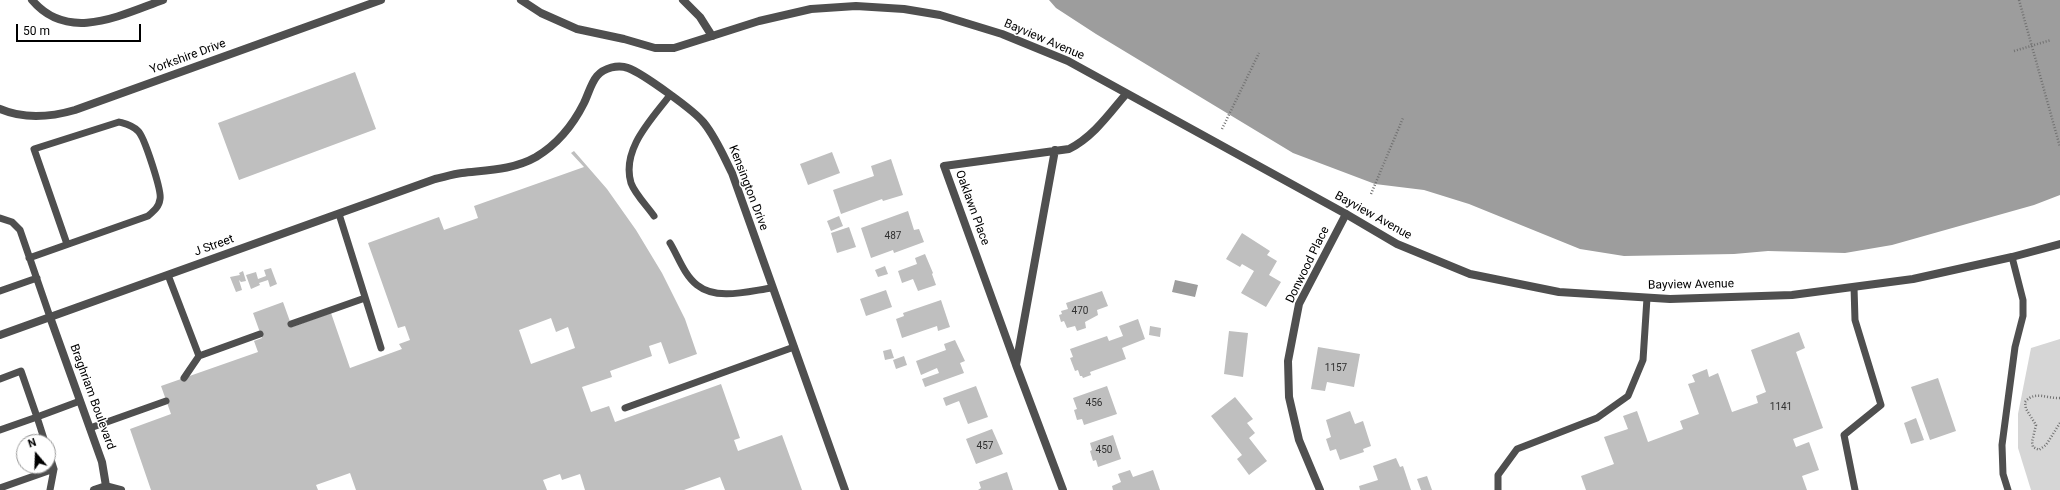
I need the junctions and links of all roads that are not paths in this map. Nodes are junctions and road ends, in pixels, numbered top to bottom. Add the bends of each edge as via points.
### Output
1 (32, 0) edge
2 (164, 0) edge
3 (381, 0) edge
4 (521, 0) edge
5 (683, 0) edge
6 (712, 36) junction
7 (1126, 94) junction
8 (670, 95) junction
9 (0, 108) edge
10 (1055, 150) junction
11 (435, 179) joint
12 (339, 214) junction
13 (1346, 214) junction
14 (654, 216) dead end
15 (0, 218) edge
16 (670, 243) dead end
17 (67, 244) junction
18 (2060, 244) edge
19 (2012, 257) junction
20 (30, 258) junction
21 (168, 275) junction
22 (37, 278) junction
23 (1854, 287) junction
24 (772, 288) junction
25 (0, 291) edge
26 (365, 298) junction
27 (1647, 298) junction
28 (50, 317) junction
29 (291, 324) dead end
30 (260, 334) dead end
31 (0, 335) edge
32 (794, 347) junction
33 (381, 348) dead end
34 (200, 356) junction
35 (1016, 365) junction
36 (184, 378) dead end
37 (0, 379) edge
38 (80, 401) junction
39 (166, 401) dead end
40 (625, 408) dead end
41 (37, 417) junction
42 (90, 428) junction
43 (0, 430) edge
44 (42, 434) edge
45 (40, 474) edge
46 (53, 474) edge
47 (106, 486) junction
48 (0, 488) edge
49 (50, 490) edge
50 (94, 490) edge
51 (121, 490) edge
52 (845, 490) edge
53 (1063, 490) edge
54 (1320, 490) edge
55 (1498, 490) edge
56 (1855, 490) edge
57 (2008, 490) edge

1 - 2 street via 51,16 80,24 108,20
3 - 9 street, Yorkshire Drive via 75,110 47,116
4 - 6 street, Bayview Avenue via 577,29 655,48 674,48
5 - 6 street via 700,17
6 - 7 street, Bayview Avenue via 758,21 811,9 856,6 904,9 940,15 1002,34 1068,61
7 - 10 street, Oaklawn Place via 1094,132 1079,144 1069,149
7 - 13 street, Bayview Avenue
8 - 11 street, Kensington Drive via 627,67 604,70 596,77 580,112 567,130 536,157 497,169
8 - 14 lane via 642,132 632,151 629,166 632,183
8 - 24 street, Kensington Drive via 702,121 716,139 732,173
10 - 35 street
10 - 35 street, Oaklawn Place via 944,166
11 - 12 street, J Street
12 - 21 street, J Street
12 - 26 lane
13 - 27 street, Bayview Avenue via 1397,244 1470,274 1559,292
13 - 54 street, Donwood Place via 1299,304 1288,361 1288,397 1299,440
15 - 20 lane via 12,222 20,230
16 - 24 lane via 697,285 714,293
17 - 17 lane via 148,216 158,207 161,197 159,185 140,132 131,125 118,122 34,149
17 - 20 lane
18 - 19 street, Bayview Avenue
19 - 23 street, Bayview Avenue via 1913,279
19 - 57 lane via 2023,316 2002,445 2003,474
20 - 22 lane
21 - 28 street, J Street
21 - 34 lane
22 - 25 lane
22 - 28 lane
23 - 27 street, Bayview Avenue via 1792,295
23 - 56 lane via 1855,320 1881,405 1844,435
24 - 32 street, Kensington Drive
26 - 29 lane
26 - 33 lane
27 - 55 lane via 1643,360 1628,396 1597,418 1517,449 1498,475
28 - 31 street, J Street
28 - 38 street, Braghriam Boulevard
30 - 34 lane
32 - 40 lane
32 - 52 street, Kensington Drive
34 - 36 lane
35 - 53 street, Oaklawn Place
37 - 41 lane via 21,371
38 - 41 lane
38 - 42 street, Braghriam Boulevard
39 - 42 lane
41 - 43 lane
41 - 44 lane
42 - 47 street, Braghriam Boulevard via 102,462
45 - 48 lane
46 - 49 lane
47 - 50 street
47 - 51 street

